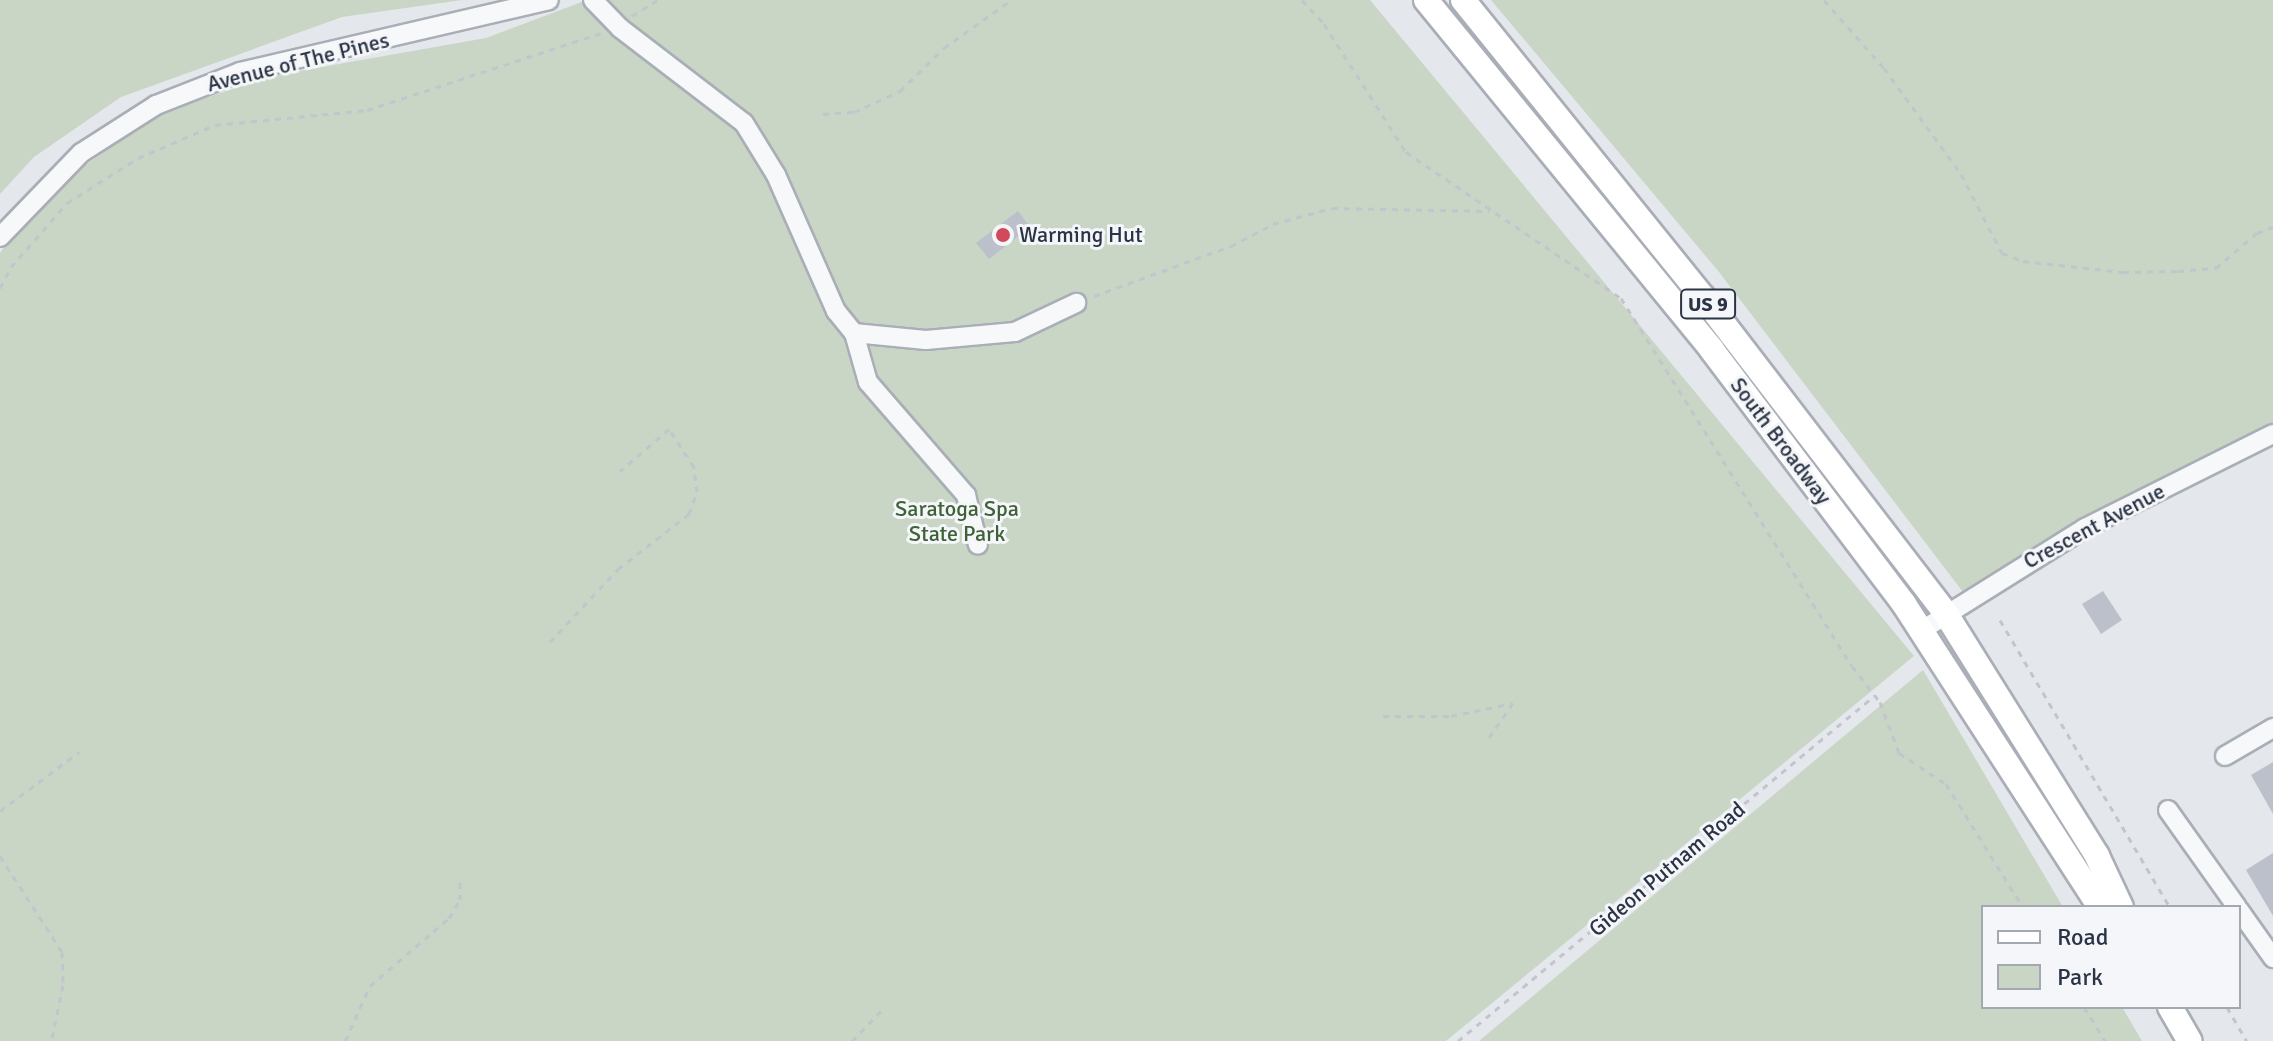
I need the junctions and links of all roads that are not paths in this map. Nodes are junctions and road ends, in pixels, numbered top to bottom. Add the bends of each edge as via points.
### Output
1 (549, 0) edge
2 (593, 0) edge
3 (1426, 0) edge
4 (1463, 0) edge
5 (0, 237) edge
6 (1076, 303) road end
7 (854, 333) junction
8 (2273, 434) edge
9 (978, 545) dead end
10 (1946, 614) junction
11 (1922, 630) junction
12 (2273, 728) edge
13 (2225, 756) dead end
14 (2168, 810) dead end
15 (2099, 905) edge
16 (2120, 905) edge
17 (2236, 905) edge
18 (2241, 912) edge
19 (2273, 958) edge
20 (2171, 1009) edge
21 (2190, 1041) edge

1 - 5 street, Avenue of The Pines via 240,72 156,105 81,153
2 - 7 street via 617,25 744,123 776,175 836,311
3 - 11 main road, South Broadway / US 9 via 1712,350
4 - 10 main road, South Broadway / US 9 via 1703,297
6 - 7 street via 1015,332 926,340
7 - 9 street via 868,382 966,495
8 - 10 street, Crescent Avenue via 2085,528
10 - 11 street, Crescent Avenue
10 - 16 main road, South Broadway / US 9 via 2097,856
11 - 15 main road, South Broadway / US 9
12 - 13 street
14 - 17 street
18 - 19 street
20 - 21 main road

